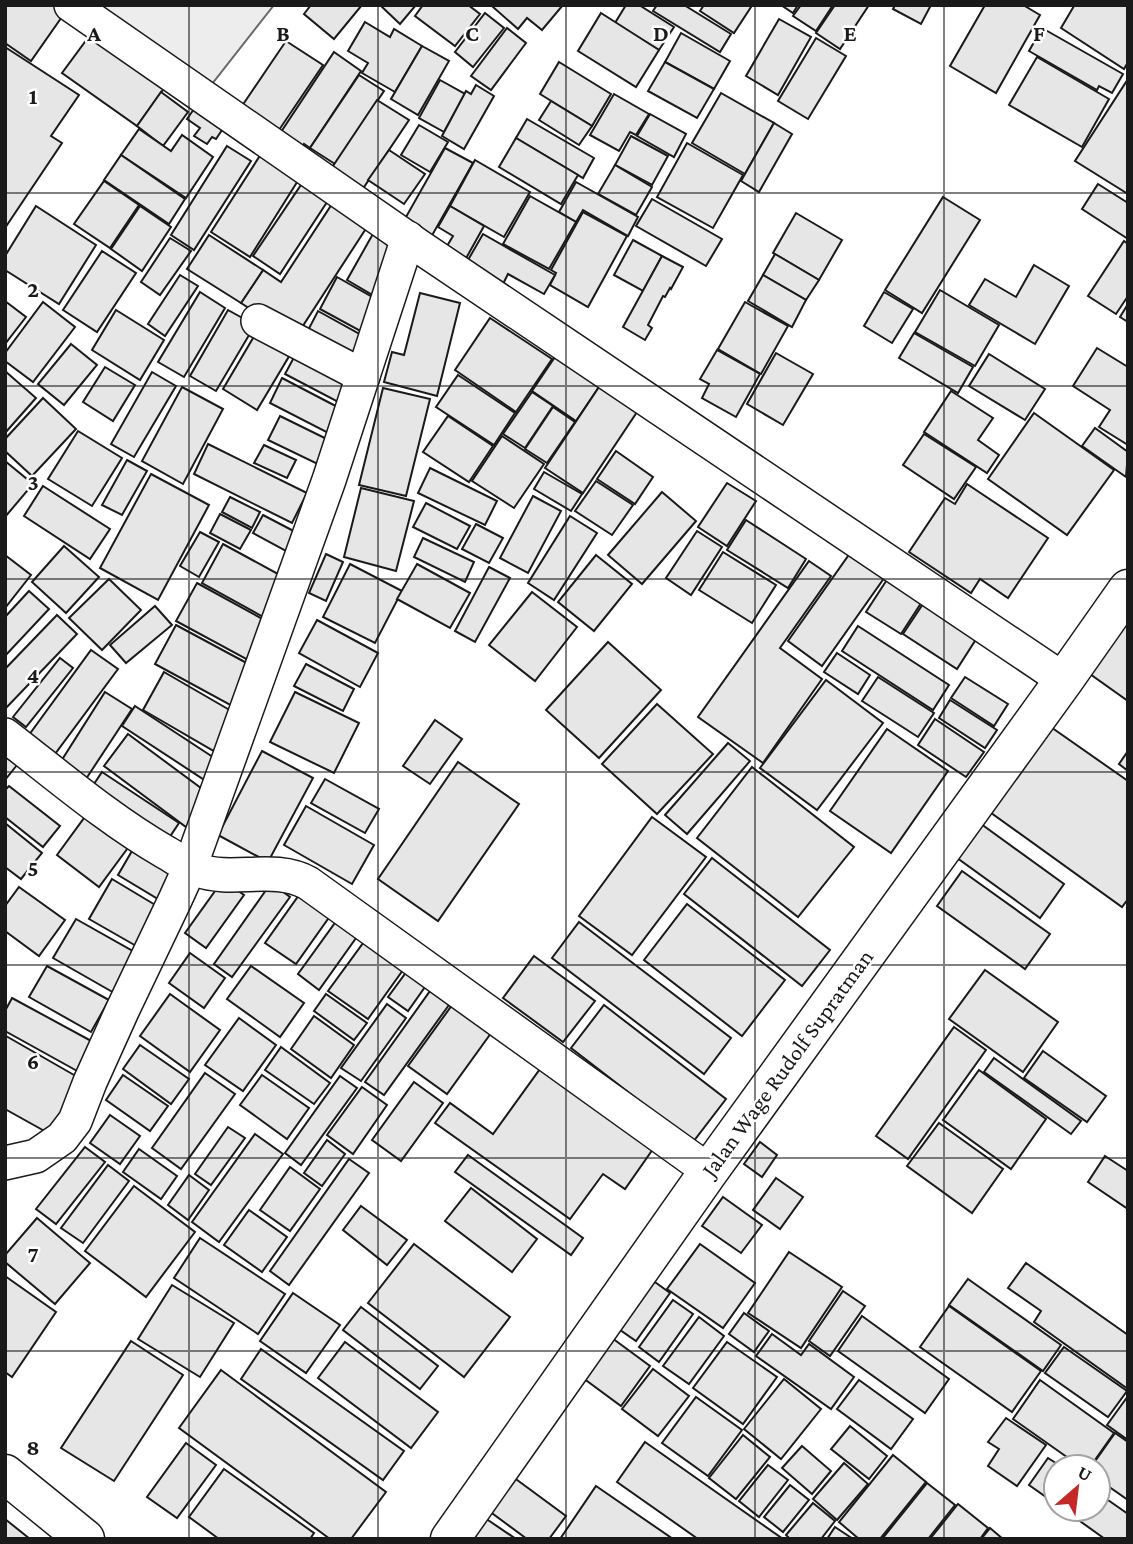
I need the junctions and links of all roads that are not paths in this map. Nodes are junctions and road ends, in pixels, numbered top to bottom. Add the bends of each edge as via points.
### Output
1 (71, 5) edge
2 (424, 249) junction
3 (258, 321) dead end
4 (363, 376) junction
5 (1128, 589) edge
6 (1064, 680) junction
7 (5, 735) edge
8 (205, 871) junction
9 (5, 1163) edge
10 (709, 1171) junction
11 (5, 1474) edge
12 (85, 1539) edge
13 (450, 1539) edge

1 - 2 street
2 - 4 street
2 - 6 street
3 - 4 street
4 - 8 street
5 - 6 street, Jalan Wage Rudolf Supratman
6 - 10 street, Jalan Wage Rudolf Supratman
7 - 8 street via 141,838
8 - 9 street via 176,900 75,1121 62,1139 36,1156
8 - 10 street via 286,874 308,883
10 - 13 street, Jalan Wage Rudolf Supratman
11 - 12 street

